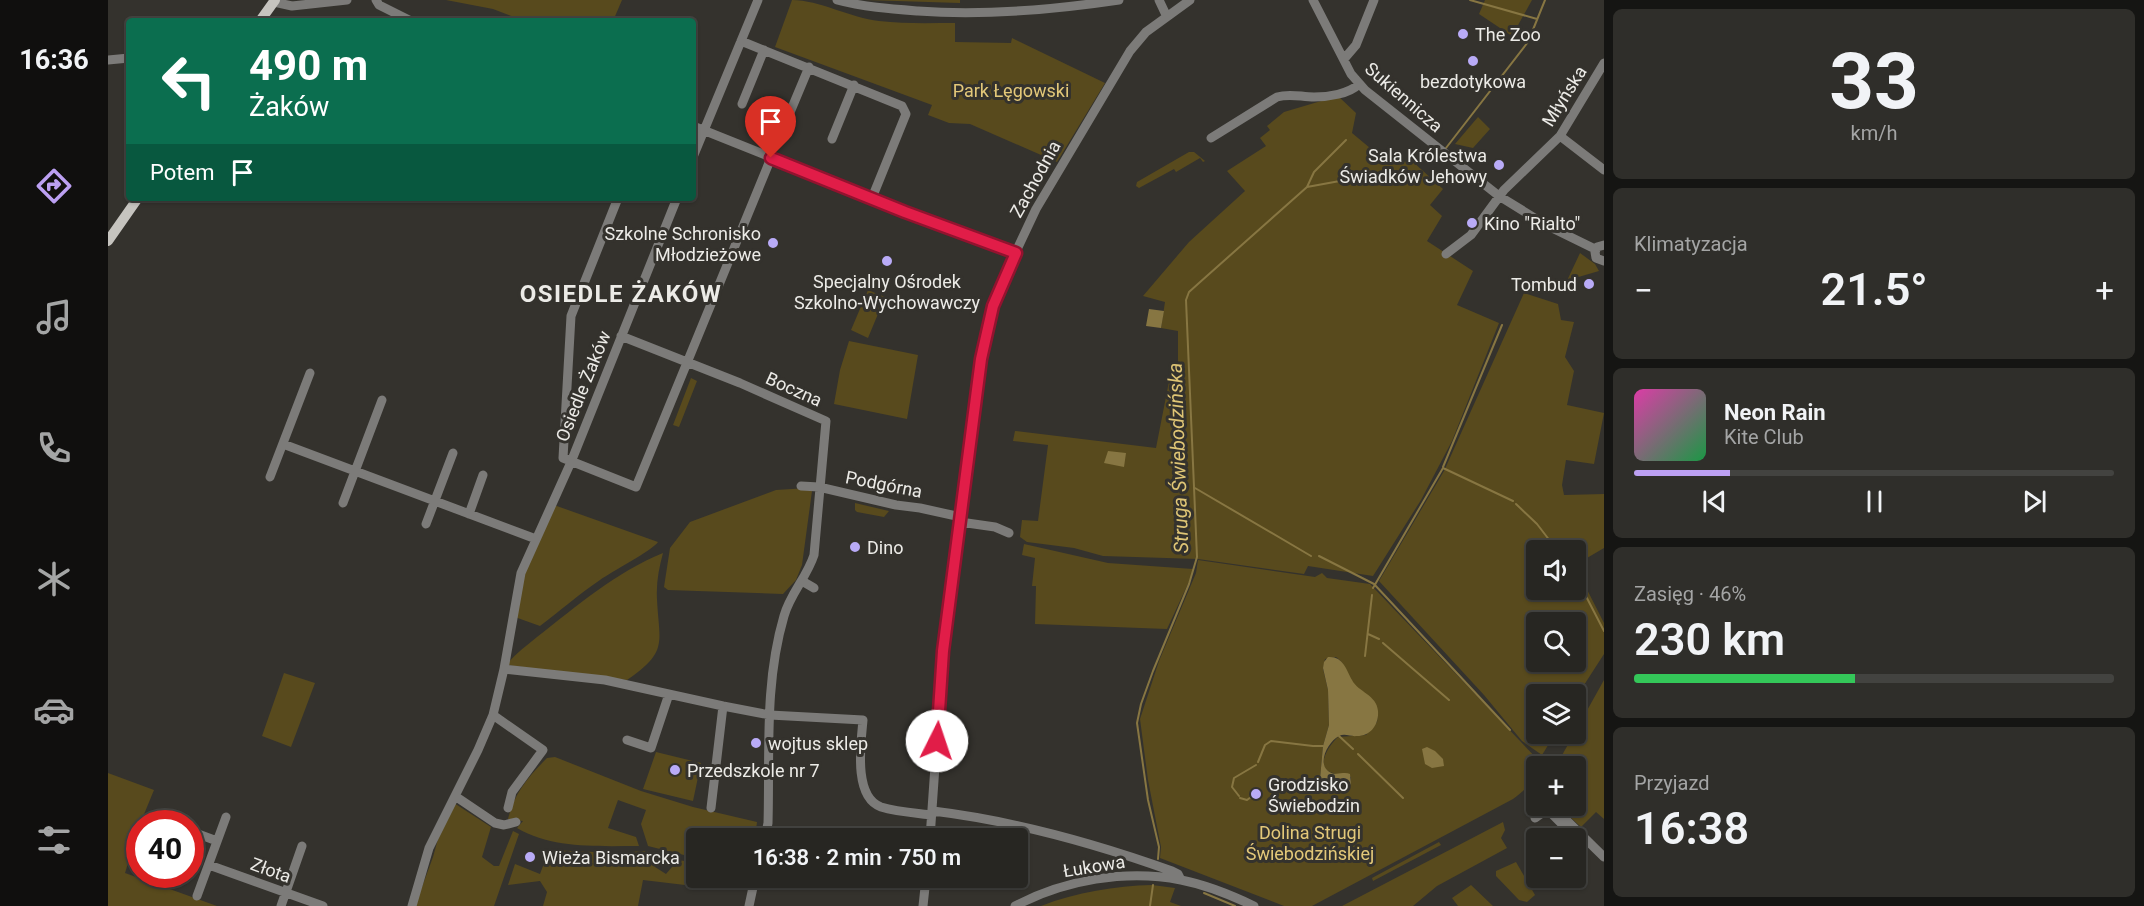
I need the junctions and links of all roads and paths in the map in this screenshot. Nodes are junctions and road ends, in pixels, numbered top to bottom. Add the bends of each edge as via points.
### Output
1 (347, 0) edge
2 (376, 0) edge
3 (758, 0) edge
4 (837, 0) edge
5 (1119, 0) edge
6 (1159, 0) edge
7 (1190, 0) edge
8 (1313, 0) edge
9 (1373, 0) edge
10 (274, 1) edge
11 (1167, 17) junction
12 (262, 18) edge
13 (405, 18) edge
14 (741, 41) junction
15 (764, 50) junction
16 (126, 58) edge
17 (1344, 59) junction
18 (108, 60) edge
19 (1604, 63) edge
20 (810, 67) junction
21 (1359, 84) junction
22 (854, 86) junction
23 (742, 104) dead end
24 (786, 122) dead end
25 (696, 127) edge
26 (704, 130) junction
27 (1560, 136) junction
28 (1211, 138) dead end
29 (832, 139) dead end
30 (696, 150) edge
31 (771, 158) junction
32 (1604, 170) edge
33 (1499, 196) junction
34 (872, 198) junction
35 (136, 201) edge
36 (617, 201) edge
37 (675, 201) edge
38 (108, 241) edge
39 (1600, 247) edge
40 (1016, 253) junction
41 (1446, 255) dead end
42 (1604, 261) edge
43 (621, 336) junction
44 (687, 362) junction
45 (310, 373) dead end
46 (382, 400) dead end
47 (283, 444) junction
48 (453, 453) dead end
49 (571, 462) junction
50 (355, 471) junction
51 (483, 475) dead end
52 (270, 477) dead end
53 (801, 486) dead end
54 (819, 487) junction
55 (435, 501) junction
56 (343, 503) dead end
57 (469, 514) junction
58 (960, 519) junction
59 (426, 524) dead end
60 (1009, 532) dead end
61 (536, 539) junction
62 (802, 581) junction
63 (814, 588) dead end
64 (504, 669) junction
65 (669, 694) junction
66 (723, 706) junction
67 (493, 715) junction
68 (770, 715) junction
69 (627, 740) dead end
70 (454, 796) junction
71 (508, 808) dead end
72 (711, 808) dead end
73 (932, 813) junction
74 (1537, 816) edge
75 (1561, 816) edge
76 (226, 817) dead end
77 (1534, 818) dead end
78 (516, 822) dead end
79 (767, 828) edge
80 (931, 828) edge
81 (204, 836) edge
82 (218, 841) junction
83 (303, 846) dead end
84 (1604, 857) edge
85 (209, 865) junction
86 (1181, 880) junction
87 (752, 888) edge
88 (925, 888) edge
89 (286, 893) junction
90 (197, 896) dead end
91 (281, 906) edge
92 (323, 906) edge
93 (412, 906) edge
94 (749, 906) edge
95 (923, 906) edge
96 (1015, 906) edge
97 (1254, 906) edge

1 - 10 street via 292,6
2 - 13 street
3 - 14 street
4 - 5 street via 895,10 982,13
6 - 11 street
7 - 11 street, Zachodnia
8 - 17 street, Sukiennicza
9 - 17 street via 1356,45
10 - 12 main road
11 - 40 street, Zachodnia via 1130,51 1049,184
14 - 15 street
14 - 26 street
15 - 20 street
15 - 23 street
16 - 18 street
17 - 21 street, Sukiennicza
19 - 27 street, Młyńska
20 - 22 street
20 - 24 street
21 - 28 street via 1354,89 1315,97 1286,94
21 - 33 street, Sukiennicza
22 - 29 street
22 - 34 street via 900,103 906,114
25 - 26 street
26 - 30 street
26 - 31 street
27 - 32 street
27 - 33 street, Młyńska
31 - 34 street
31 - 44 street
33 - 39 street, Sukiennicza via 1546,225
33 - 41 street, Młyńska via 1471,235
34 - 40 street
35 - 38 main road
36 - 49 street, Osiedle Żaków via 569,325 563,458
37 - 43 street, Osiedle Żaków
39 - 42 street via 1596,258
40 - 58 street, Zachodnia via 993,306 985,337
43 - 44 street
43 - 49 street, Osiedle Żaków
44 - 49 street via 636,487
44 - 54 street, Boczna via 826,421
45 - 47 street
46 - 50 street
47 - 50 street
47 - 52 street
48 - 55 street
49 - 61 street
50 - 55 street
50 - 56 street
51 - 57 street
53 - 54 street, Podgórna
54 - 58 street, Podgórna
54 - 62 street via 814,555
55 - 57 street
55 - 59 street
57 - 61 street
58 - 60 street, Podgórna
58 - 73 street, Zachodnia via 941,676
61 - 64 street via 521,573
62 - 63 street
62 - 68 street via 784,615 771,674
64 - 65 street via 605,680
64 - 67 street
65 - 66 street
65 - 69 street via 651,748
66 - 68 street
66 - 72 street
67 - 70 street via 480,751
67 - 71 street via 543,750 510,791
68 - 73 street via 863,720 861,772 872,801 880,806
68 - 79 street
70 - 78 street via 495,823
70 - 93 street via 427,855
73 - 80 street, Zachodnia
73 - 86 street via 994,820 1071,838 1172,871
74 - 77 street
75 - 84 street
76 - 82 street
81 - 82 street
82 - 85 street
83 - 89 street
85 - 89 street, Złota
85 - 90 street
86 - 96 street, Łukowa via 1134,876 1096,880 1050,891
86 - 97 street
87 - 94 street
88 - 95 street
89 - 91 street
89 - 92 street, Złota

